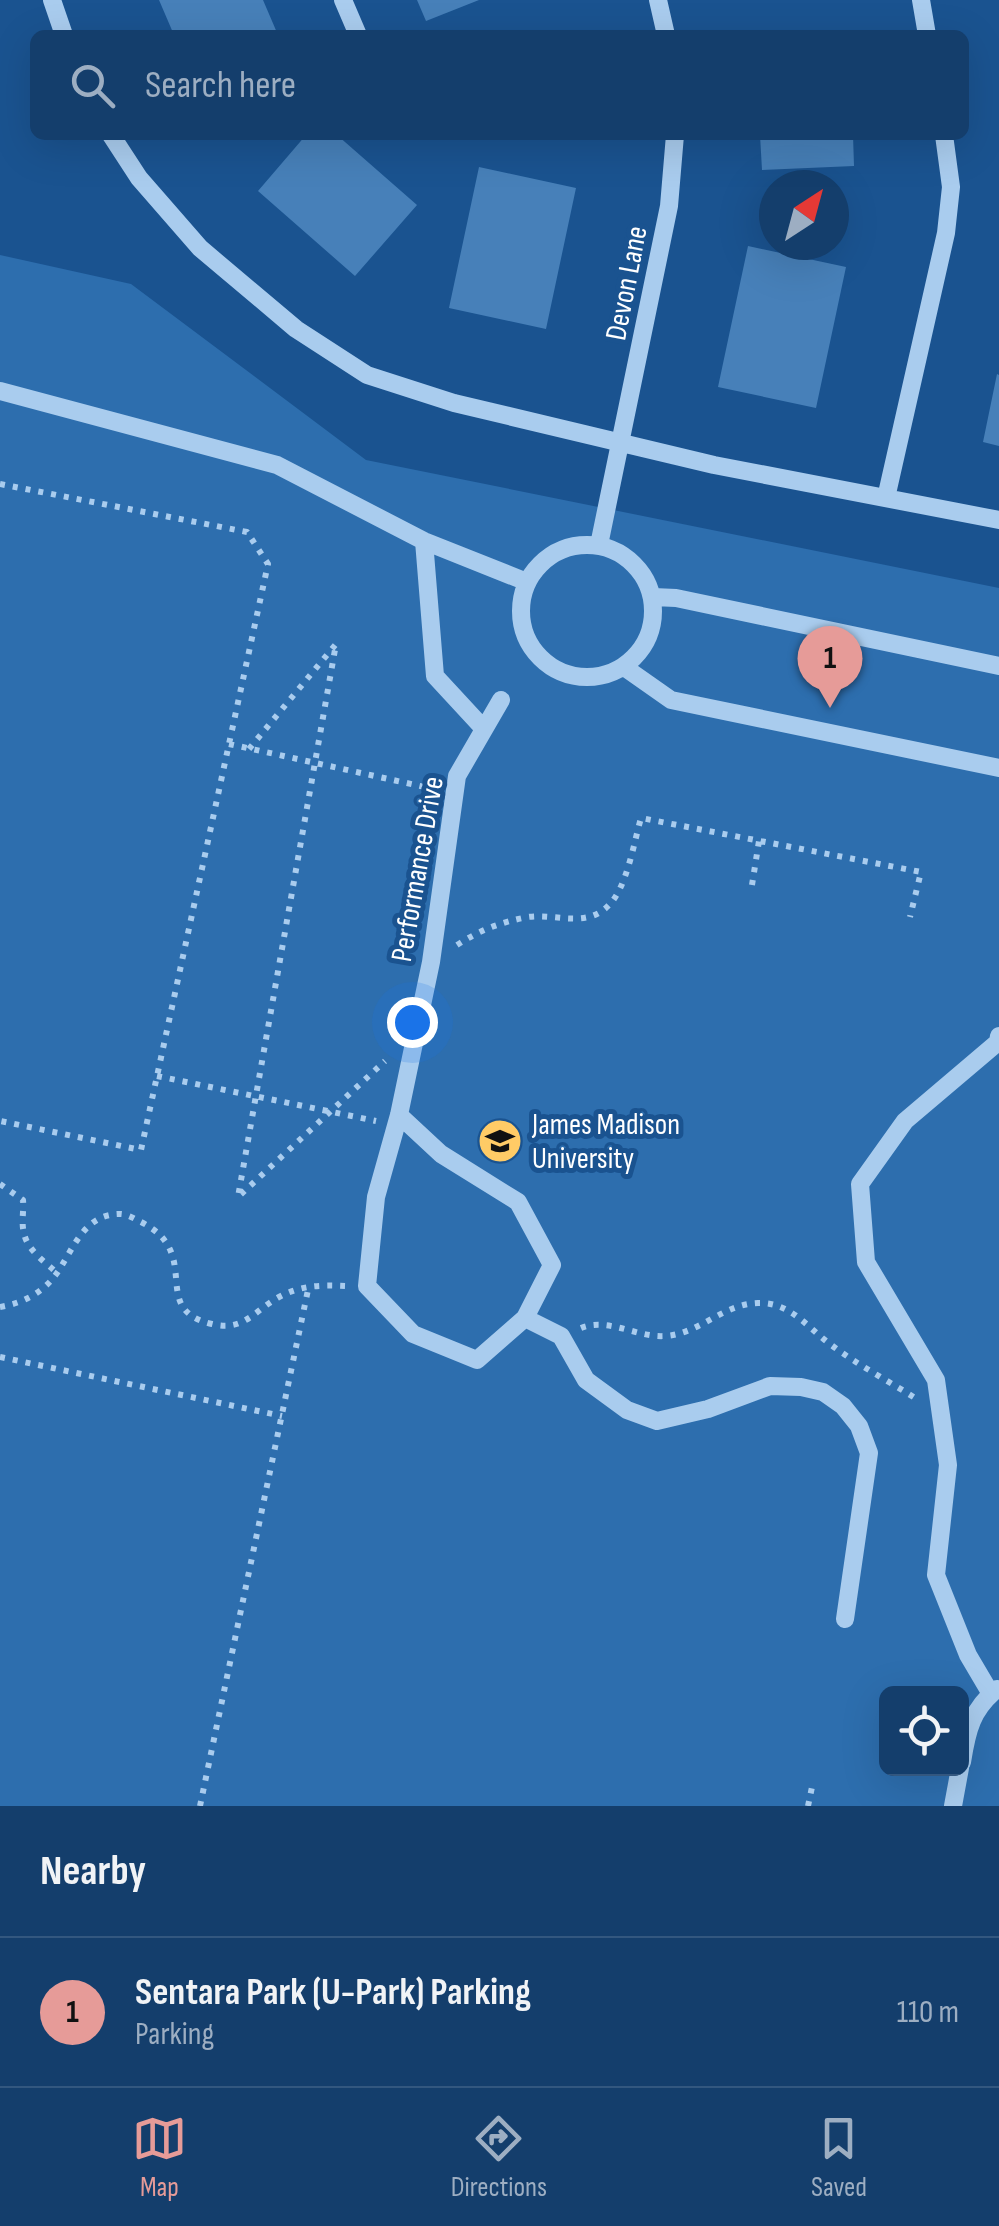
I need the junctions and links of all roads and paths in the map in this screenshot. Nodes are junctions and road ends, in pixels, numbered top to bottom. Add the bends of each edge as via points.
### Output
1 (52, 0) edge
2 (343, 0) edge
3 (658, 0) edge
4 (921, 0) edge
5 (62, 30) edge
6 (356, 30) edge
7 (665, 30) edge
8 (926, 30) edge
9 (115, 140) edge
10 (675, 140) edge
11 (945, 140) edge
12 (0, 391) edge
13 (622, 441) junction
14 (0, 484) edge
15 (886, 498) junction
16 (999, 520) edge
17 (424, 541) junction
18 (599, 546) junction
19 (527, 582) junction
20 (653, 598) junction
21 (624, 666) junction
22 (999, 666) edge
23 (500, 700) dead end
24 (484, 729) junction
25 (229, 744) junction
26 (249, 749) junction
27 (314, 763) junction
28 (999, 768) edge
29 (454, 794) junction
30 (759, 840) junction
31 (752, 885) dead end
32 (910, 917) dead end
33 (430, 962) junction
34 (414, 1034) junction
35 (999, 1036) edge
36 (157, 1076) junction
37 (256, 1095) junction
38 (331, 1111) junction
39 (398, 1120) junction
40 (0, 1121) edge
41 (0, 1184) edge
42 (57, 1273) junction
43 (309, 1286) junction
44 (367, 1286) junction
45 (0, 1307) edge
46 (525, 1318) junction
47 (562, 1336) junction
48 (0, 1357) edge
49 (939, 1406) junction
50 (282, 1416) junction
51 (844, 1619) dead end
52 (995, 1691) edge
53 (969, 1722) edge
54 (959, 1776) edge
55 (812, 1786) dead end
56 (200, 1806) edge
57 (808, 1806) edge
58 (953, 1806) edge

1 - 5 street
2 - 6 street
3 - 7 street
4 - 8 street
9 - 13 street via 200,248 263,304 358,370 425,396
10 - 13 street, Devon Lane via 669,206
11 - 15 street via 951,188 946,233
12 - 17 street via 277,464
13 - 15 street
13 - 18 street, Devon Lane
14 - 25 path via 248,532 268,564
15 - 16 street
17 - 19 street
17 - 24 street via 435,676
18 - 19 street via 549,556
18 - 20 street via 628,558
19 - 21 street via 521,618 535,652 549,665 584,678
20 - 21 street via 651,631
20 - 22 street
21 - 28 street via 670,700
23 - 24 street, Performance Drive
24 - 29 street, Performance Drive
25 - 26 path
25 - 36 path
26 - 27 path
26 - 27 path via 336,644
27 - 29 path
27 - 37 path
29 - 33 street, Performance Drive
30 - 31 path
30 - 32 path via 921,872
30 - 33 path via 641,818 610,905 584,920 532,916 483,928
33 - 34 street, Performance Drive
34 - 38 path
34 - 39 street, Performance Drive
35 - 49 street via 906,1121 860,1184 866,1262 936,1380
36 - 37 path
36 - 40 path via 141,1150
37 - 38 path
37 - 38 path via 238,1197
38 - 39 path
39 - 44 street, Performance Drive via 376,1197
39 - 46 street via 518,1202 552,1265
41 - 42 path via 22,1200 30,1246
42 - 43 path via 84,1230 124,1214 170,1244 180,1305 196,1319 238,1326 276,1298
42 - 45 path via 20,1304
43 - 44 path
43 - 50 path
44 - 46 street via 413,1334 477,1360
46 - 47 street
47 - 49 path via 588,1325 658,1337 684,1334 733,1308 782,1306 914,1398
47 - 51 street via 586,1380 657,1422 770,1386 824,1392 843,1406 869,1454
48 - 50 path
49 - 52 street via 948,1466 936,1575 968,1655
50 - 56 path
52 - 53 street
54 - 58 street
55 - 57 path

